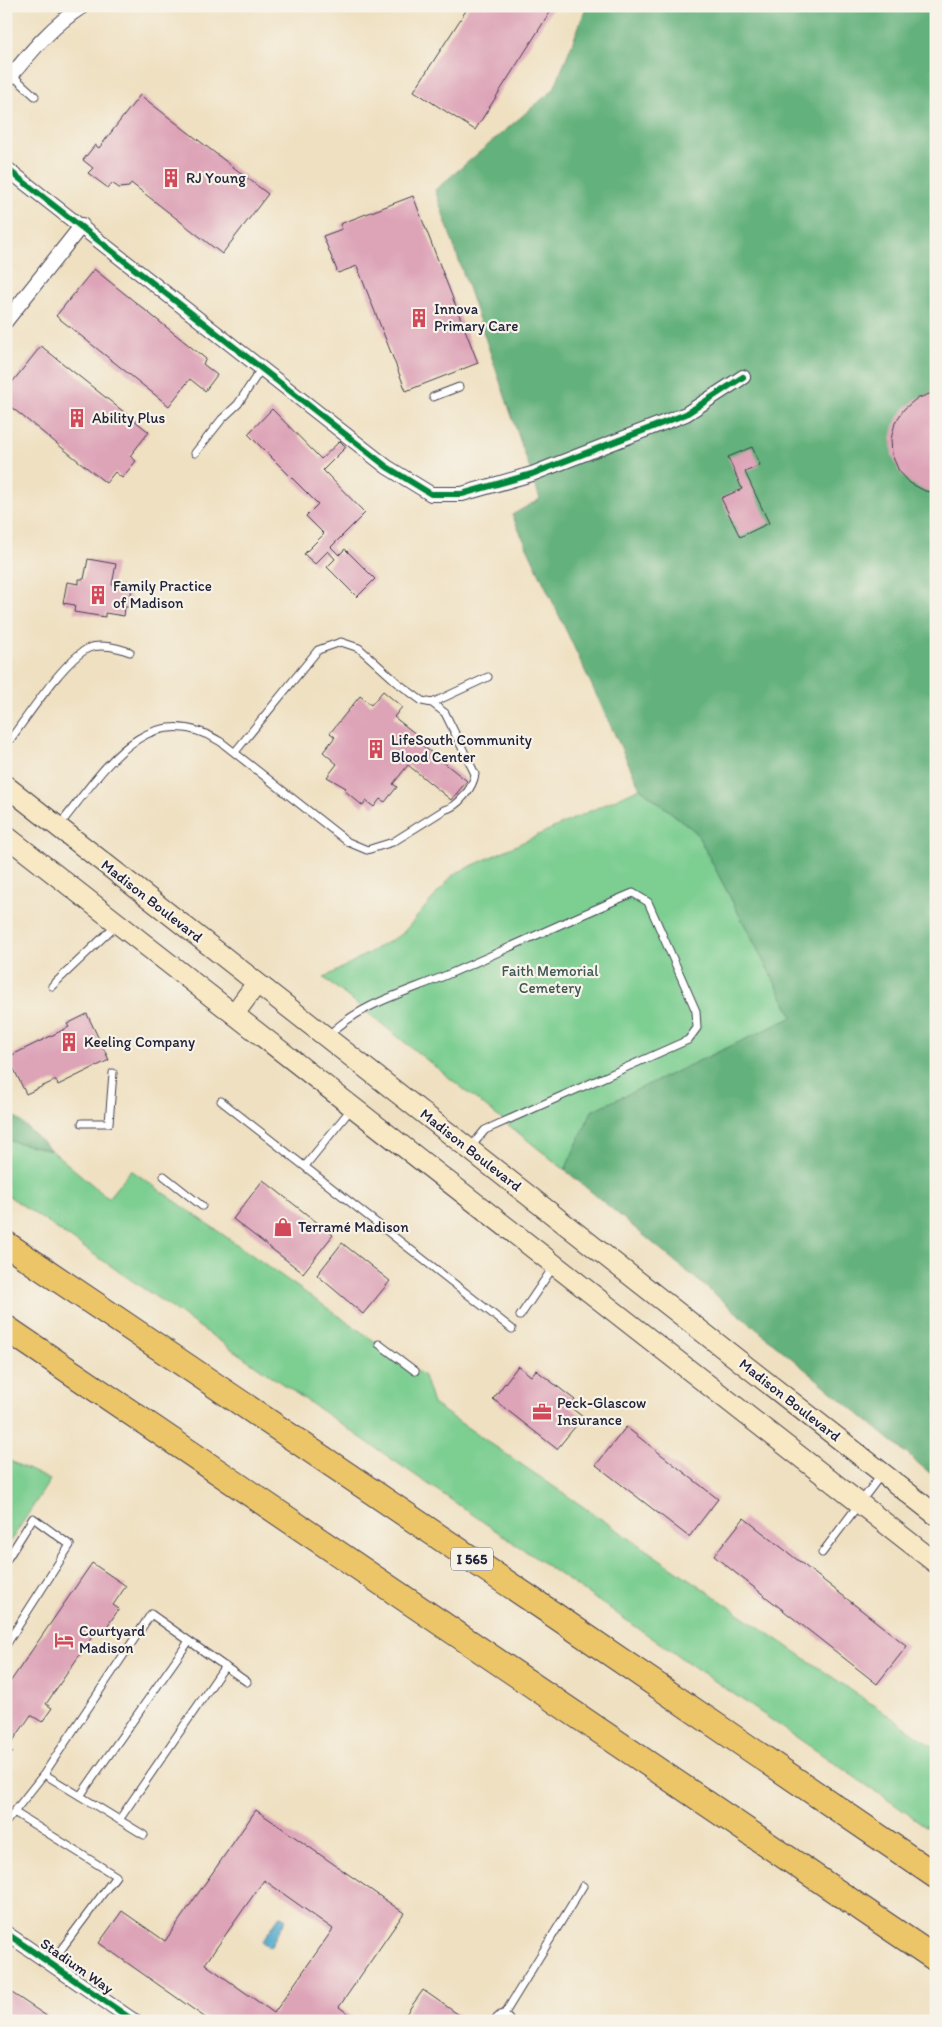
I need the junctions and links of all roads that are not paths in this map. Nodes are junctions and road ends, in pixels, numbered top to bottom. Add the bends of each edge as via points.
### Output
1 (83, 6) edge
2 (9, 78) edge
3 (35, 96) dead end
4 (6, 168) edge
5 (82, 225) junction
6 (6, 321) edge
7 (261, 369) junction
8 (742, 377) dead end
9 (459, 387) dead end
10 (432, 397) dead end
11 (195, 453) dead end
12 (130, 652) dead end
13 (488, 677) dead end
14 (432, 702) junction
15 (6, 745) edge
16 (235, 752) junction
17 (6, 786) edge
18 (58, 827) junction
19 (6, 836) edge
20 (118, 923) junction
21 (257, 982) junction
22 (52, 986) dead end
23 (234, 1014) junction
24 (327, 1037) junction
25 (113, 1073) dead end
26 (221, 1102) dead end
27 (353, 1107) junction
28 (82, 1124) dead end
29 (470, 1149) junction
30 (305, 1166) junction
31 (164, 1176) dead end
32 (202, 1206) dead end
33 (6, 1244) edge
34 (555, 1265) junction
35 (520, 1316) dead end
36 (6, 1328) edge
37 (512, 1329) dead end
38 (380, 1344) dead end
39 (415, 1371) dead end
40 (882, 1473) junction
41 (859, 1503) junction
42 (936, 1514) edge
43 (822, 1553) dead end
44 (6, 1560) edge
45 (936, 1563) edge
46 (188, 1641) junction
47 (6, 1645) edge
48 (225, 1666) junction
49 (247, 1682) dead end
50 (44, 1774) junction
51 (80, 1796) junction
52 (14, 1812) junction
53 (120, 1820) junction
54 (6, 1822) edge
55 (144, 1835) dead end
56 (936, 1876) edge
57 (583, 1886) dead end
58 (6, 1933) edge
59 (936, 1959) edge
60 (50, 1963) junction
61 (502, 2020) edge
62 (134, 2021) edge

1 - 2 street via 41,40
2 - 3 lane
4 - 5 street
5 - 6 street
5 - 7 street
7 - 8 street via 387,467 431,494 454,494 532,474 686,414
7 - 11 lane via 238,404
9 - 10 lane
12 - 15 lane via 119,648 90,647 77,655
13 - 14 lane
14 - 16 lane via 422,701 399,684 359,648 341,642 318,650
14 - 16 lane via 445,713 476,774 474,784 452,808 393,842 367,850 348,842
16 - 18 lane via 206,733 188,728 171,726 151,732 133,740 119,752
17 - 18 main road, Madison Boulevard
18 - 21 main road, Madison Boulevard
19 - 20 main road
20 - 22 lane
20 - 23 main road
21 - 23 main road
21 - 24 main road, Madison Boulevard
23 - 27 main road
24 - 29 main road, Madison Boulevard
24 - 29 lane via 343,1021 362,1010 633,893 648,902 696,1011 697,1028 688,1040 485,1130
25 - 28 lane via 109,1123
26 - 30 lane
27 - 30 lane
27 - 34 main road
29 - 40 main road, Madison Boulevard
30 - 37 lane
31 - 32 lane
33 - 56 highway, I 565
34 - 35 lane
34 - 41 main road
36 - 59 highway
38 - 39 lane
40 - 41 lane
40 - 42 main road, Madison Boulevard
41 - 43 lane
41 - 45 main road
44 - 47 lane via 33,1518 70,1545
46 - 48 lane
46 - 50 lane via 151,1614
46 - 51 lane
48 - 49 lane
48 - 53 lane
50 - 51 lane
50 - 52 lane
51 - 53 lane
52 - 54 lane
52 - 60 lane via 116,1876
53 - 55 lane
57 - 61 lane
58 - 60 street, Stadium Way
60 - 62 street, Stadium Way

